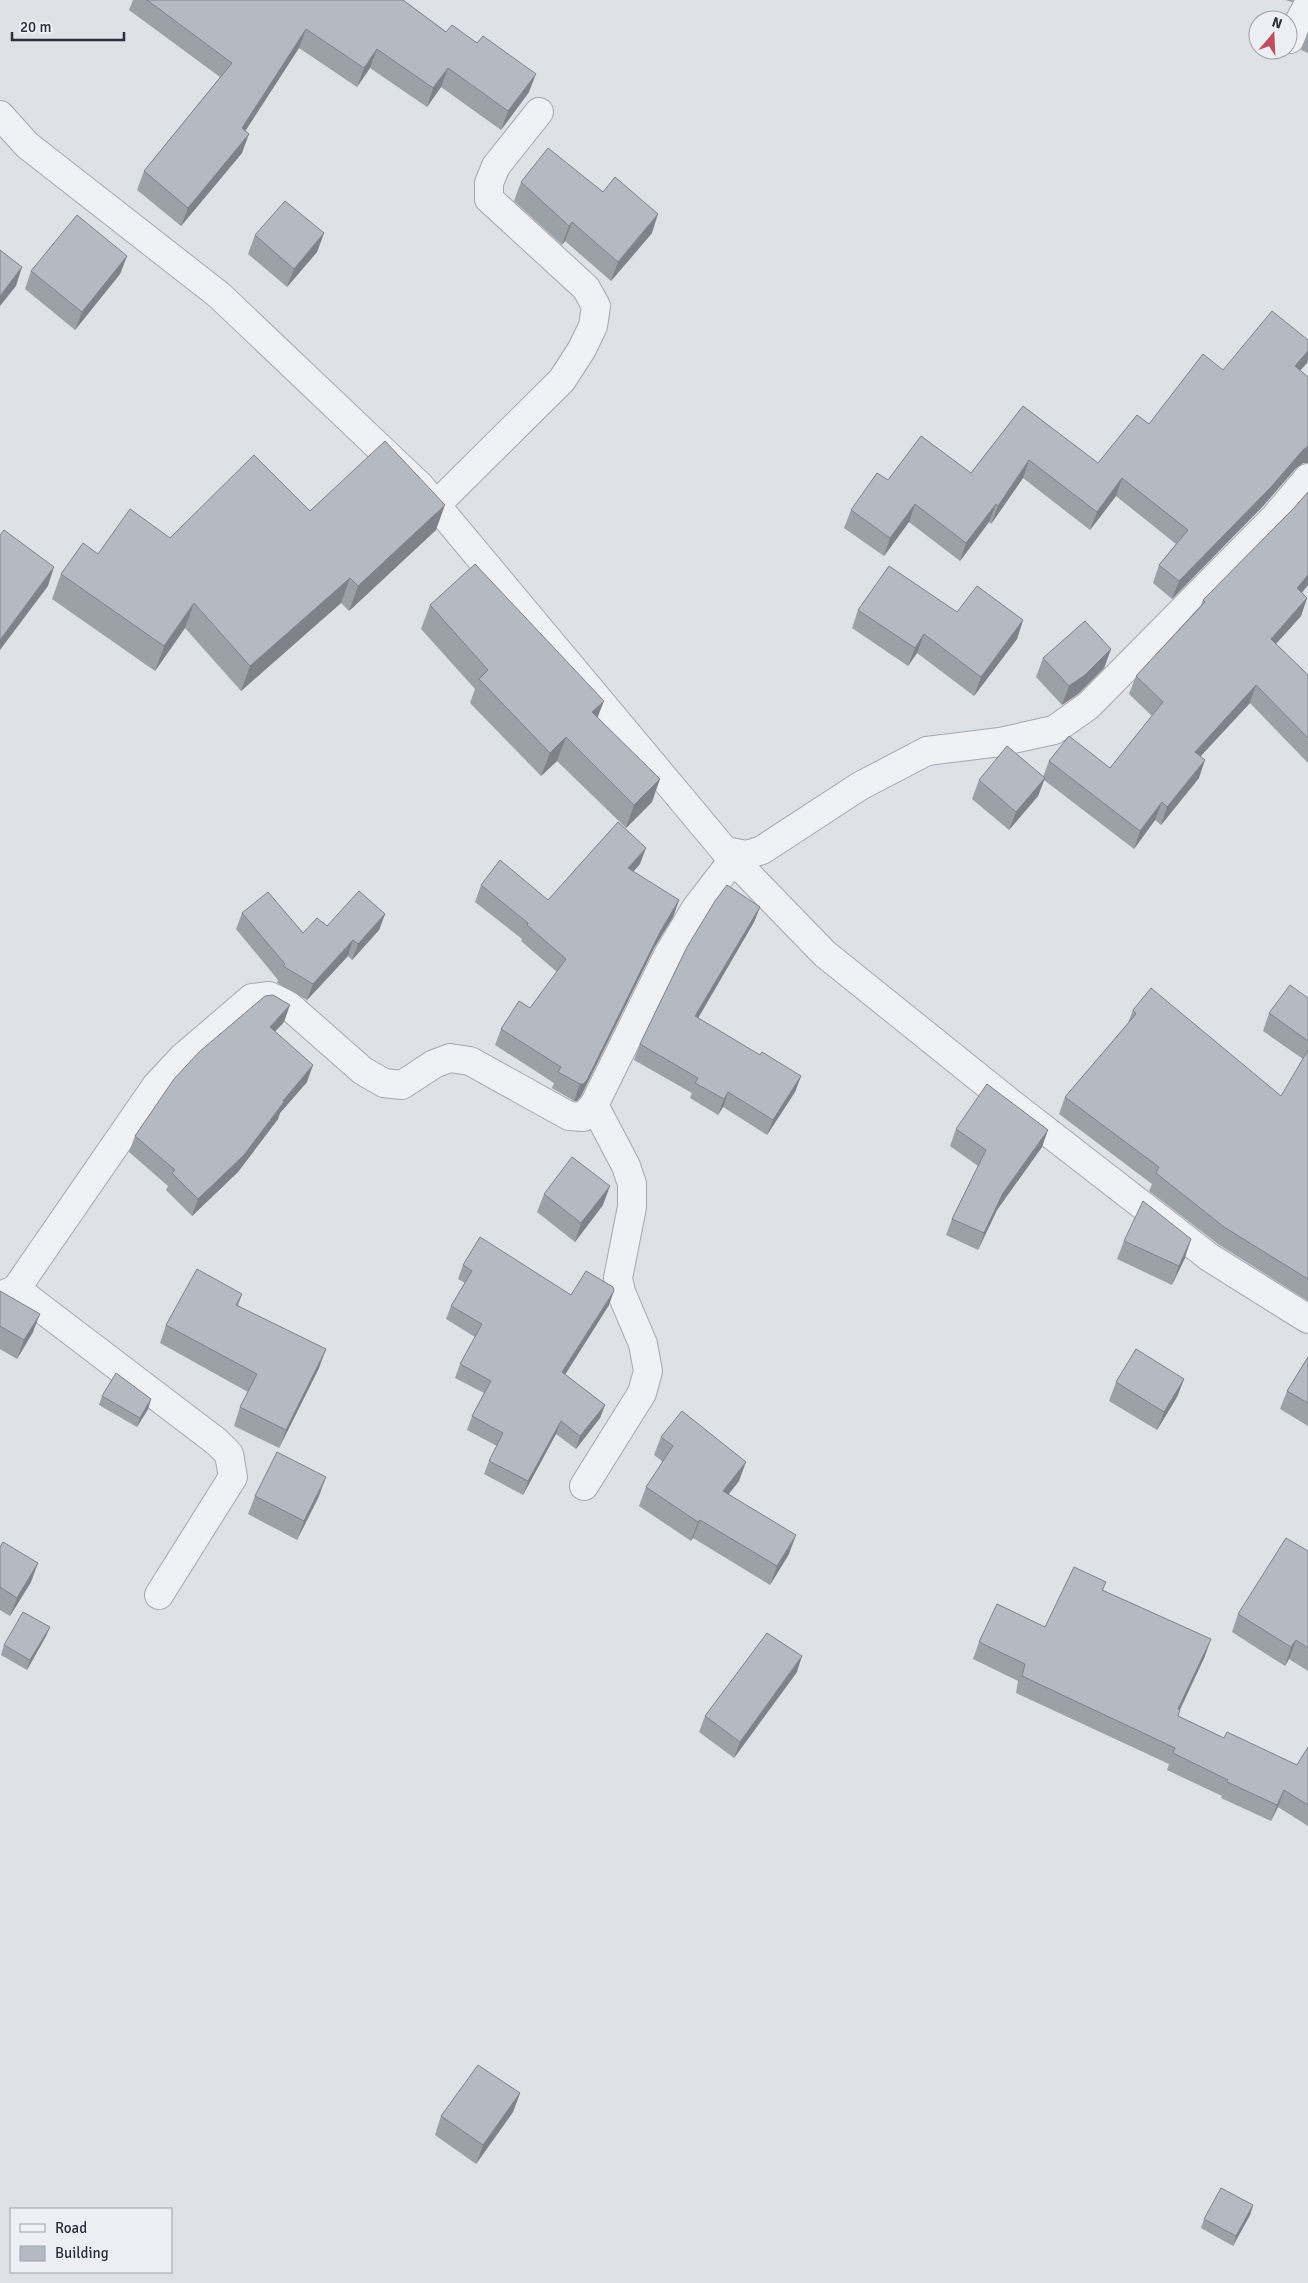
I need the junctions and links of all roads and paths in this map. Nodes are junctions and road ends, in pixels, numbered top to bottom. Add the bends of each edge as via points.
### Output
1 (1308, 5) edge
2 (1298, 24) edge
3 (539, 112) dead end
4 (0, 115) edge
5 (1308, 478) edge
6 (436, 505) junction
7 (729, 856) junction
8 (594, 1105) junction
9 (8, 1292) edge
10 (1308, 1318) edge
11 (584, 1486) dead end
12 (159, 1594) dead end

1 - 2 street
3 - 6 street via 496,166 488,183 489,199 586,288 596,306 593,326 562,380
4 - 6 street via 27,145 219,295 420,486
5 - 7 street via 1275,517 1088,706 1054,730 1000,742 927,751 860,786 762,850
6 - 7 street
7 - 8 street via 668,955
7 - 10 street via 824,954 1012,1105 1209,1257
8 - 9 street via 583,1117 569,1116 470,1062 450,1058 402,1084 384,1083 362,1071 288,1004 269,996 252,998 182,1058 156,1086
8 - 11 street via 632,1184 632,1207 618,1278 620,1292 643,1344 648,1371 642,1393
9 - 12 street via 229,1454 233,1477

